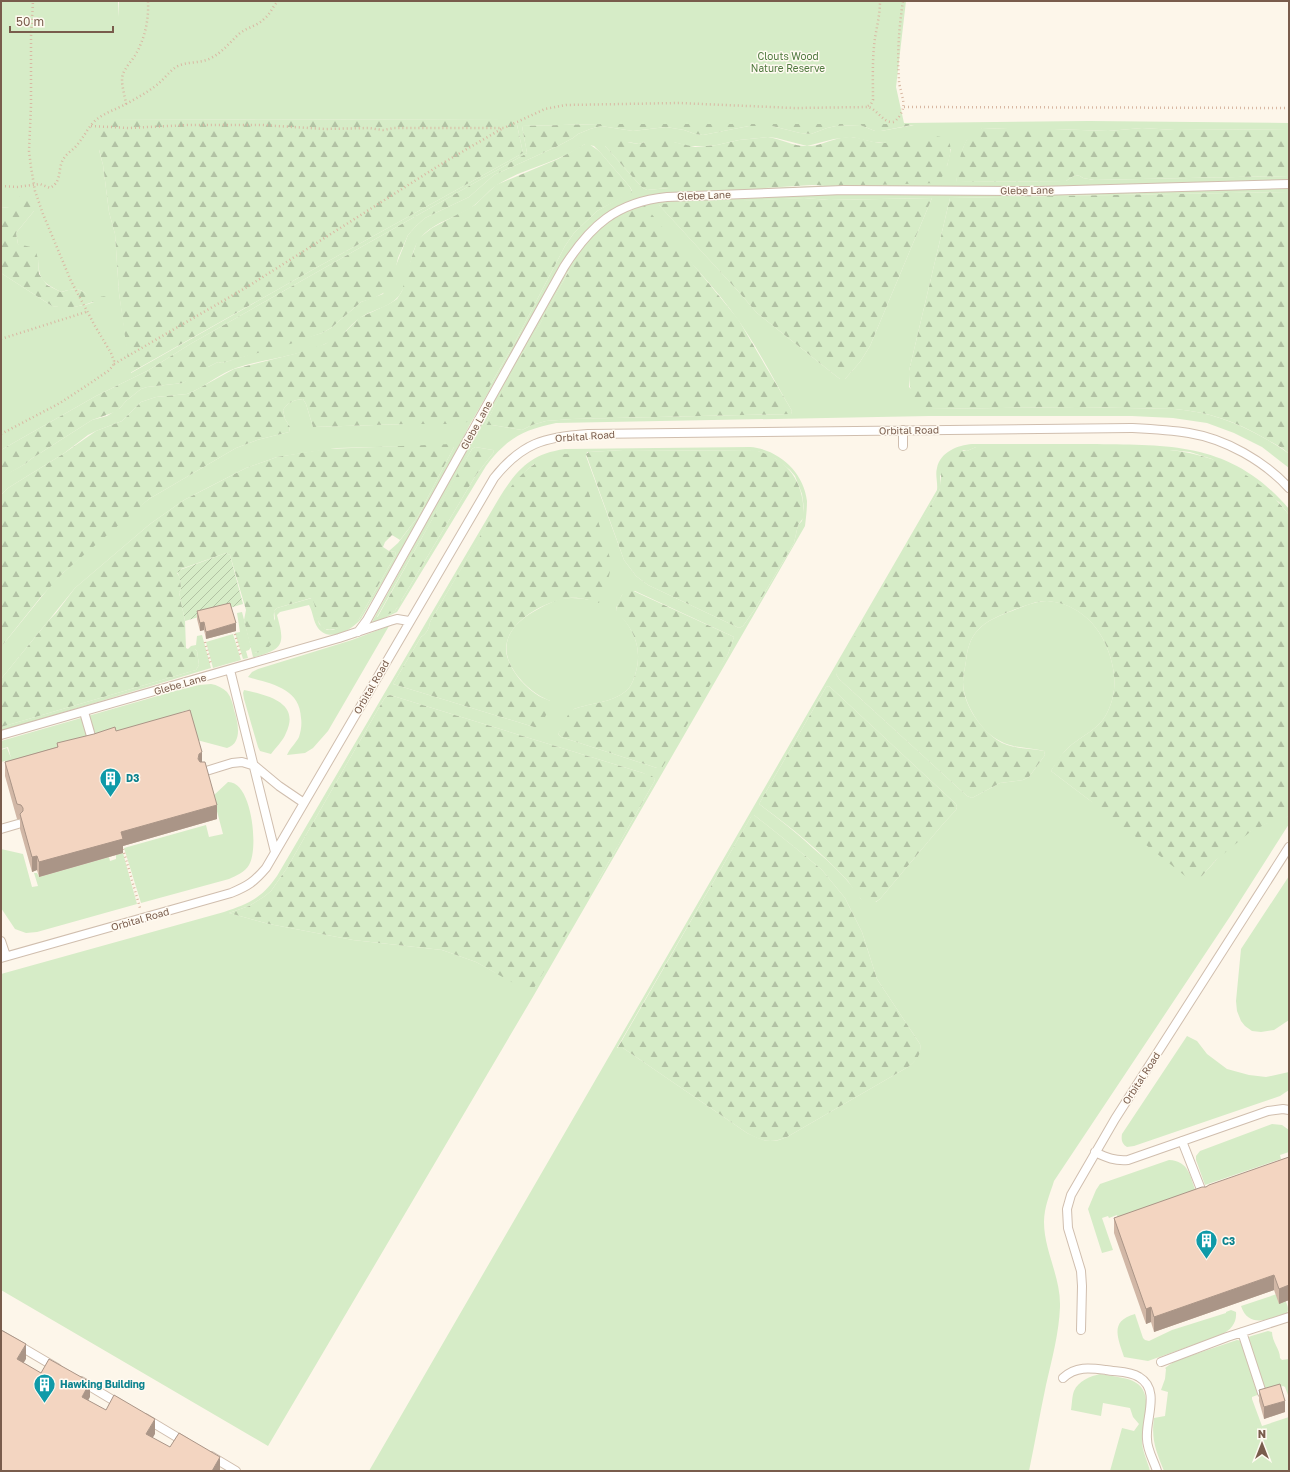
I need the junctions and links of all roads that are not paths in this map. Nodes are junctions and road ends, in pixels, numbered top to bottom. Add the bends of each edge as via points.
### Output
1 (1289, 184) edge
2 (903, 430) junction
3 (903, 446) dead end
4 (1289, 488) edge
5 (409, 621) junction
6 (358, 632) junction
7 (230, 670) junction
8 (84, 712) junction
9 (1, 735) edge
10 (93, 743) edge
11 (255, 766) junction
12 (203, 772) edge
13 (304, 803) junction
14 (18, 824) dead end
15 (1, 829) edge
16 (1289, 847) edge
17 (275, 852) junction
18 (1, 941) edge
19 (3, 957) edge
20 (1289, 1110) edge
21 (1182, 1141) junction
22 (1095, 1152) junction
23 (1204, 1197) edge
24 (1289, 1317) edge
25 (1081, 1330) dead end
26 (1242, 1332) junction
27 (1, 1335) edge
28 (1161, 1362) dead end
29 (1063, 1378) dead end
30 (1262, 1393) edge
31 (126, 1407) edge
32 (139, 1415) edge
33 (236, 1471) edge
34 (1157, 1471) edge

1 - 6 lane, Glebe Lane via 1038,191 844,190 667,197 627,206 603,220 570,256
2 - 3 lane
2 - 4 lane, Orbital Road via 1131,428 1190,433 1221,442 1252,458
2 - 5 lane, Orbital Road via 588,434 555,437 528,446 505,464 494,478
5 - 6 lane, Glebe Lane via 397,619
5 - 13 lane, Orbital Road
6 - 7 lane, Glebe Lane
7 - 8 lane, Glebe Lane
7 - 11 lane
8 - 9 lane, Glebe Lane
8 - 10 lane
11 - 12 lane via 242,762
11 - 13 lane
11 - 17 lane
13 - 17 lane, Orbital Road
14 - 15 lane
16 - 22 lane, Orbital Road
17 - 19 lane, Orbital Road via 262,873 246,887
18 - 19 lane
20 - 21 lane via 1268,1111
21 - 22 lane via 1128,1160 1112,1160
21 - 23 lane
22 - 25 lane, Orbital Road via 1071,1195 1067,1209 1068,1228 1081,1271
24 - 26 lane
26 - 28 lane
26 - 30 lane
27 - 31 lane
29 - 34 lane via 1079,1369 1139,1376 1147,1384 1150,1392 1146,1433
32 - 33 lane

